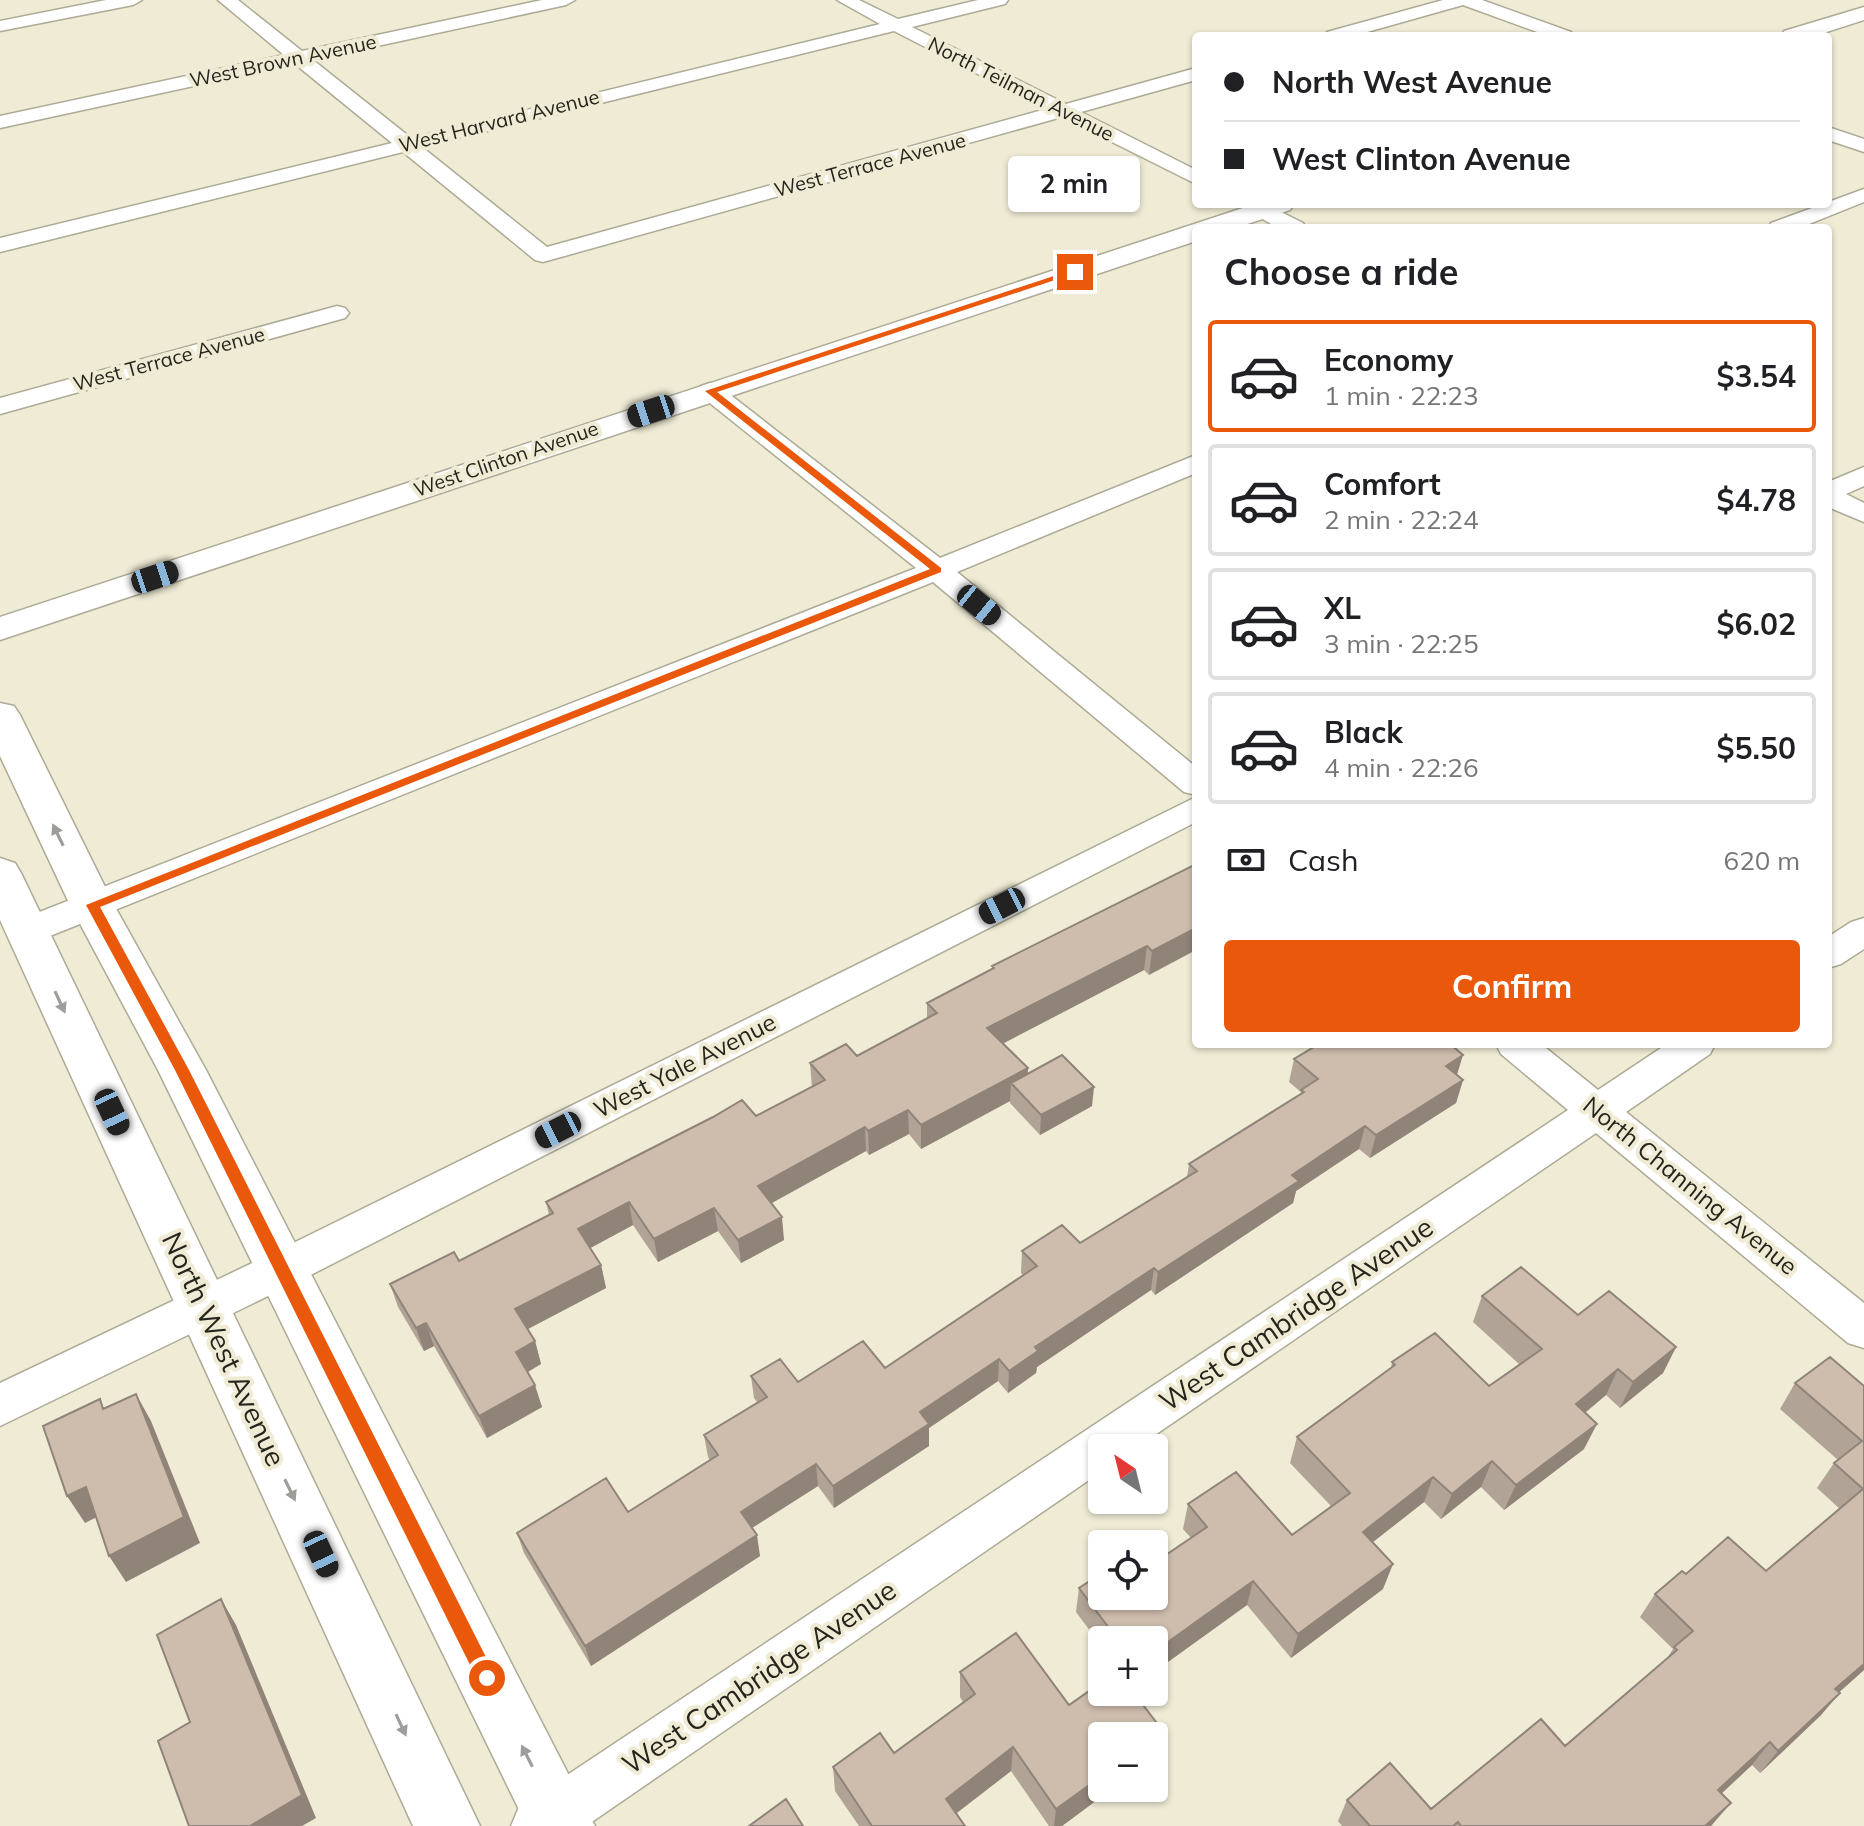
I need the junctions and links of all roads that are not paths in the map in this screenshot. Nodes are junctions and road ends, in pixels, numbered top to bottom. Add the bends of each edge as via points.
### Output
1 (133, 0) edge
2 (227, 0) edge
3 (566, 0) edge
4 (846, 0) edge
5 (999, 0) edge
6 (1464, 0) edge
7 (1864, 13) edge
8 (895, 25) junction
9 (0, 26) edge
10 (1348, 32) edge
11 (1554, 32) edge
12 (1805, 32) edge
13 (299, 58) junction
14 (1192, 75) edge
15 (1064, 111) junction
16 (0, 122) edge
17 (1832, 134) edge
18 (405, 144) junction
19 (1864, 146) edge
20 (1192, 176) edge
21 (1864, 195) edge
22 (1832, 207) edge
23 (1258, 208) edge
24 (1266, 208) edge
25 (1831, 208) edge
26 (1218, 224) edge
27 (1289, 224) edge
28 (1789, 224) edge
29 (1192, 233) edge
30 (0, 245) edge
31 (337, 313) dead end
32 (710, 391) junction
33 (0, 406) edge
34 (1192, 465) edge
35 (1864, 475) edge
36 (1832, 493) edge
37 (1832, 497) edge
38 (1864, 514) edge
39 (937, 570) junction
40 (0, 629) edge
41 (0, 715) edge
42 (1192, 781) edge
43 (1192, 810) edge
44 (0, 873) edge
45 (92, 905) junction
46 (27, 931) junction
47 (1864, 931) edge
48 (1832, 952) edge
49 (1520, 1048) edge
50 (1690, 1048) edge
51 (1598, 1111) junction
52 (280, 1270) junction
53 (203, 1307) junction
54 (1864, 1329) edge
55 (0, 1405) edge
56 (552, 1822) edge
57 (447, 1826) edge

1 - 9 street
2 - 13 street
3 - 13 street, West Brown Avenue
4 - 8 street, North Teilman Avenue
5 - 8 street, West Harvard Avenue
6 - 10 street
6 - 11 street
7 - 12 main road
8 - 15 street, North Teilman Avenue
8 - 18 street, West Harvard Avenue
13 - 16 street, West Brown Avenue
13 - 18 street
14 - 15 street, West Terrace Avenue
15 - 18 street, West Terrace Avenue via 543,255
15 - 20 street, North Teilman Avenue
17 - 19 street
18 - 30 street, West Harvard Avenue
21 - 22 street
23 - 26 main road
24 - 27 street
25 - 28 street
29 - 32 main road, West Clinton Avenue
31 - 33 street, West Terrace Avenue
32 - 39 street
32 - 40 main road, West Clinton Avenue
34 - 39 street
35 - 36 street
37 - 38 street
39 - 42 street
39 - 45 street
45 -> 41 main road
43 - 52 street, West Yale Avenue
44 - 46 main road, North West Avenue
45 - 46 street
45 - 52 main road via 182,1070
46 -> 53 main road, North West Avenue
47 - 48 street
49 - 51 street, North Channing Avenue
50 - 51 street, West Cambridge Avenue
51 - 54 street, North Channing Avenue
51 - 56 street, West Cambridge Avenue
52 - 53 street, West Yale Avenue
56 -> 52 main road
53 - 55 street, West Yale Avenue
53 -> 57 main road, North West Avenue

